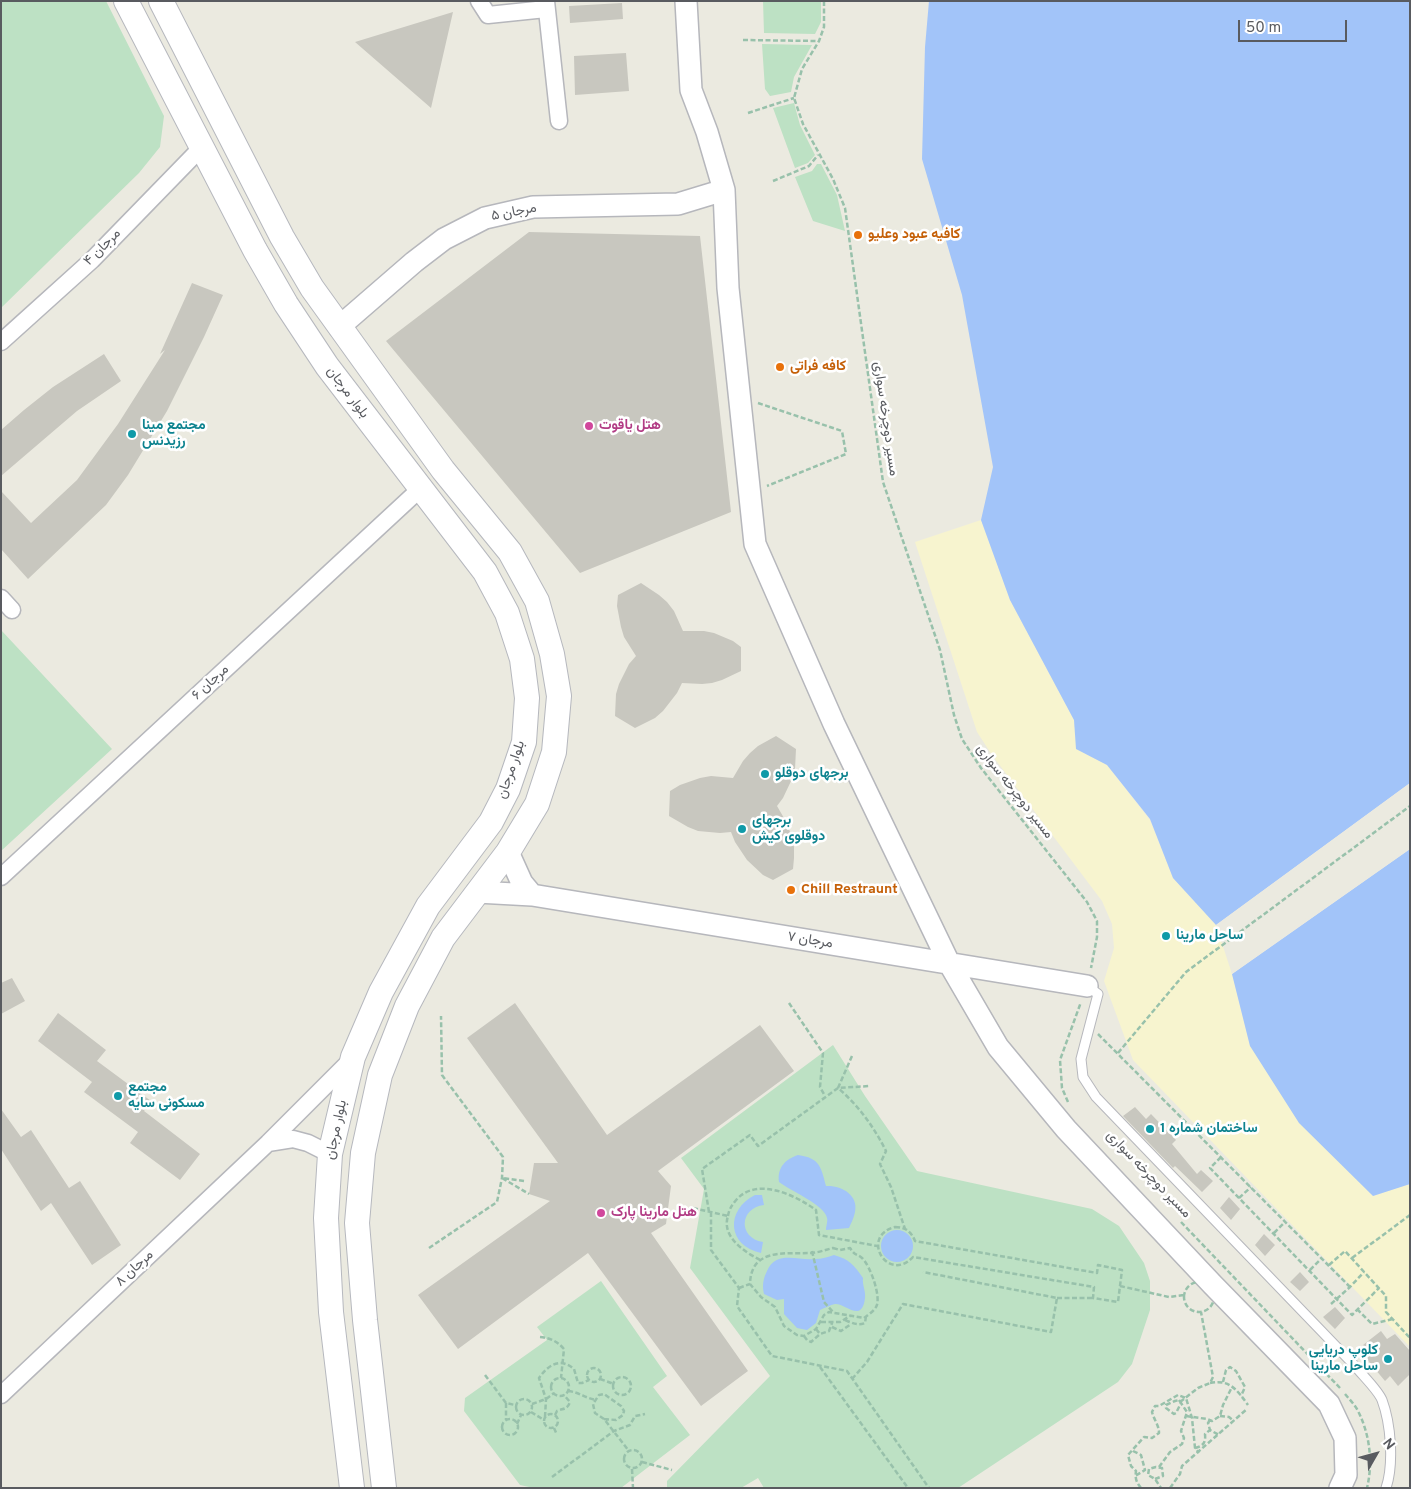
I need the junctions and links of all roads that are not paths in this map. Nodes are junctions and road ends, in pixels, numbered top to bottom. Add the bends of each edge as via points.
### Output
1 (126, 1) edge
2 (161, 1) edge
3 (479, 1) edge
4 (686, 1) edge
5 (546, 5) edge
6 (559, 121) dead end
7 (201, 148) junction
8 (724, 190) junction
9 (339, 327) junction
10 (1, 342) edge
11 (443, 470) junction
12 (420, 489) junction
13 (508, 852) junction
14 (1, 877) edge
15 (477, 892) junction
16 (532, 895) junction
17 (949, 963) junction
18 (1087, 986) joint
19 (353, 1057) junction
20 (268, 1143) junction
21 (330, 1154) junction
22 (1, 1395) edge
23 (352, 1488) edge
24 (384, 1488) edge
25 (1340, 1488) edge
26 (1386, 1488) edge

1 - 7 main road, بلوار مرجان
2 - 9 main road via 282,237
3 - 5 street via 488,15
4 - 8 street via 691,90
5 - 6 street
7 - 10 street, مرجان ۴ via 92,260
7 - 12 main road, بلوار مرجان via 286,304 327,366
8 - 9 street, مرجان ۵ via 678,204 533,207 485,218 444,239
8 - 17 street via 728,288 755,544 834,724
9 - 11 main road
11 - 12 main road
11 - 13 main road via 510,552 537,601 552,654 559,696 554,752 536,804
12 - 14 street, مرجان ۶
12 - 19 main road, بلوار مرجان via 485,572 508,614 522,659 527,698 524,742 508,789 491,822 428,906 381,992
13 - 15 main road
13 - 16 street via 522,883
15 - 16 street, مرجان ۷
15 - 24 main road via 443,938 407,1006 380,1074 363,1154 357,1223
16 - 17 street, مرجان ۷
17 - 18 street, مرجان ۷
17 - 25 street via 998,1047 1066,1129 1329,1404 1345,1438 1346,1475
18 - 26 lane via 1098,994 1081,1059 1083,1077 1096,1097 1356,1367 1382,1399 1390,1431 1390,1476
19 - 20 street, مرجان ۸
19 - 21 main road, بلوار مرجان
20 - 21 street via 293,1139
20 - 22 street, مرجان ۸
21 - 23 main road, بلوار مرجان via 326,1218 331,1312

